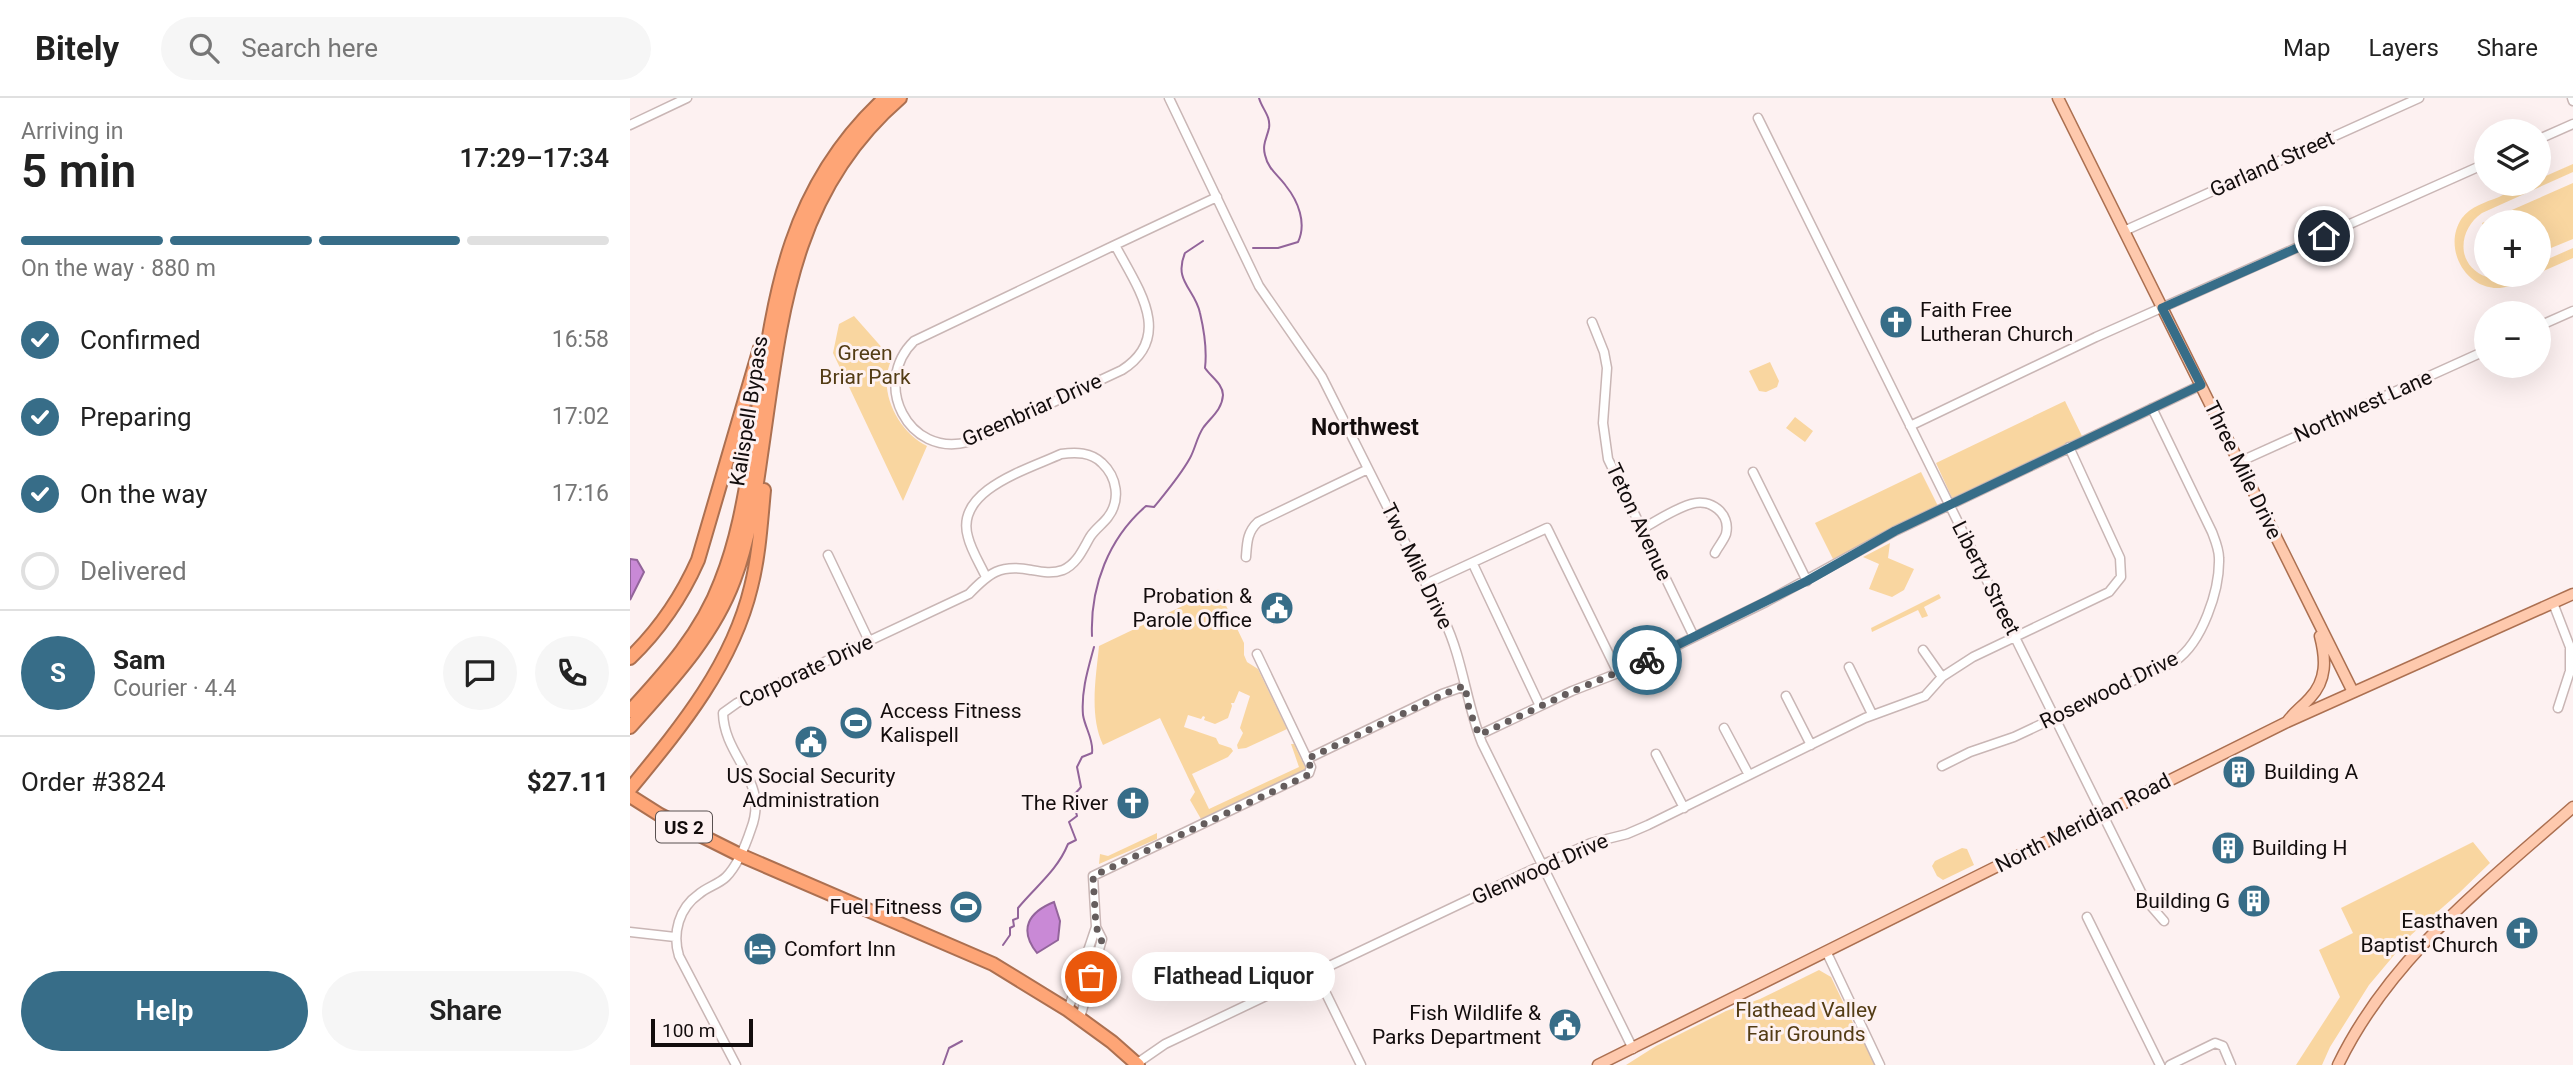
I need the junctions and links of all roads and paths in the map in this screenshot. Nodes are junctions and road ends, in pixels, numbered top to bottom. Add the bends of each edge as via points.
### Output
1 (687, 98) edge
2 (885, 98) edge
3 (900, 98) edge
4 (1169, 98) edge
5 (2058, 98) edge
6 (2419, 98) edge
7 (1758, 118) dead end
8 (2573, 124) edge
9 (630, 125) edge
10 (2551, 134) edge
11 (2474, 169) edge
12 (1217, 198) junction
13 (2124, 231) junction
14 (1115, 245) junction
15 (2162, 308) junction
16 (2573, 310) edge
17 (772, 315) junction
18 (2551, 320) edge
19 (1592, 322) dead end
20 (2474, 356) edge
21 (2201, 385) junction
22 (771, 395) junction
23 (2152, 408) junction
24 (1910, 426) junction
25 (2069, 447) junction
26 (2239, 462) junction
27 (1368, 469) junction
28 (1753, 472) dead end
29 (1949, 505) junction
30 (1642, 529) junction
31 (1715, 553) dead end
32 (828, 555) dead end
33 (1247, 557) dead end
34 (1473, 564) junction
35 (986, 577) junction
36 (1807, 581) junction
37 (1426, 584) junction
38 (2573, 594) edge
39 (2553, 603) junction
40 (2315, 617) junction
41 (2016, 636) junction
42 (1694, 637) junction
43 (869, 641) junction
44 (1923, 650) dead end
45 (1257, 654) dead end
46 (630, 658) edge
47 (1849, 667) dead end
48 (1618, 673) junction
49 (1942, 677) junction
50 (1465, 686) junction
51 (2353, 692) junction
52 (1786, 695) dead end
53 (1540, 706) junction
54 (2558, 708) dead end
55 (630, 711) edge
56 (1872, 715) junction
57 (2056, 718) junction
58 (2287, 722) junction
59 (630, 727) edge
60 (1724, 727) dead end
61 (1479, 735) junction
62 (1811, 745) junction
63 (1656, 754) dead end
64 (1307, 759) junction
65 (1942, 766) dead end
66 (1749, 775) junction
67 (630, 789) edge
68 (630, 796) edge
69 (2573, 807) edge
70 (1684, 808) junction
71 (2102, 814) junction
72 (740, 855) junction
73 (1542, 865) junction
74 (2087, 917) dead end
75 (2164, 920) dead end
76 (1096, 927) junction
77 (630, 932) edge
78 (675, 937) junction
79 (1827, 953) junction
80 (1316, 973) junction
81 (1068, 1010) junction
82 (1080, 1018) junction
83 (1633, 1049) junction
84 (1137, 1064) edge
85 (736, 1065) edge
86 (1361, 1065) edge
87 (1598, 1065) edge
88 (1880, 1065) edge
89 (2160, 1065) edge
90 (2171, 1065) edge
91 (2231, 1065) edge
92 (2338, 1065) edge

1 - 9 street
2 - 17 highway, Kalispell Bypass via 847,138 815,187 789,245
3 - 22 highway, Kalispell Bypass via 849,153 807,227 788,288
4 - 12 street, Two Mile Drive
5 - 13 main road, Three Mile Drive
6 - 13 street, Garland Street
7 - 24 street, Liberty Street
8 - 10 street
11 - 15 street
12 - 14 street, Greenbriar Drive
12 - 27 street, Two Mile Drive via 1259,286 1322,377
13 - 15 main road, Three Mile Drive
14 - 14 street, Greenbriar Drive via 914,341 900,362 894,386 915,430 936,443 968,442 1134,362 1148,339 1149,320
15 - 21 main road, Three Mile Drive
15 - 24 street
16 - 18 street
17 - 46 highway via 698,560 663,620
17 - 55 highway, Kalispell Bypass via 743,509 730,559 694,634
19 - 30 street, Teton Avenue via 1607,368 1603,423 1608,460
20 - 26 street, Northwest Lane
21 - 23 street
21 - 26 main road, Three Mile Drive
22 - 59 highway, Kalispell Bypass via 752,515 729,591 699,645
22 - 67 highway via 752,585 739,625 711,683
23 - 25 street
23 - 57 street, Rosewood Drive via 2217,544 2219,565 2206,618 2197,638 2180,657
24 - 29 street, Liberty Street
25 - 29 street
25 - 41 street, Glenwood Drive via 2120,558 2121,576 2103,595
26 - 40 main road, Three Mile Drive
27 - 33 street via 1258,522 1248,537
27 - 37 street, Two Mile Drive
28 - 36 street
29 - 36 street
29 - 41 street, Liberty Street
30 - 31 street via 1687,505 1708,503 1726,522 1726,534
30 - 42 street, Teton Avenue
32 - 43 street
34 - 37 street
34 - 48 street via 1547,528
34 - 53 street
35 - 35 street, Corporate Drive via 1003,569 1044,572 1071,565 1114,505 1116,487 1105,466 1087,454 1061,454 982,493 966,523
35 - 43 street, Corporate Drive via 969,594
36 - 42 street
37 - 50 street, Two Mile Drive via 1454,641
38 - 39 main road, North Meridian Road
39 - 51 main road, North Meridian Road
39 - 54 street via 2570,647 2570,671
40 - 51 main road, Three Mile Drive
40 - 58 main road, Three Mile Drive via 2326,664 2318,689
41 - 49 street, Glenwood Drive
41 - 57 street, Liberty Street
42 - 48 street
43 - 72 street, Corporate Drive via 723,713 727,735 756,797 757,811
44 - 49 street
45 - 64 street
47 - 56 street
48 - 53 street
49 - 56 street, Glenwood Drive via 1925,696
50 - 61 street, Two Mile Drive
50 - 64 street
51 - 58 main road, North Meridian Road
52 - 62 street
53 - 61 street
56 - 62 street, Glenwood Drive
57 - 65 street, Rosewood Drive
57 - 71 street, Liberty Street
58 - 71 main road, North Meridian Road
60 - 66 street
61 - 73 street, Two Mile Drive
62 - 66 street, Glenwood Drive
63 - 70 street
64 - 76 street via 1310,774 1093,876
66 - 70 street, Glenwood Drive
68 - 72 highway, US 2
69 - 92 main road via 2400,968 2370,1007
70 - 73 street, Glenwood Drive
71 - 75 street, Liberty Street via 2144,898
71 - 79 main road, North Meridian Road
72 - 78 street via 728,876 689,902
72 - 81 highway, US 2 via 993,964
73 - 80 street, Glenwood Drive
73 - 83 street, Two Mile Drive
74 - 89 street
76 - 81 street
76 - 82 street via 1102,939
77 - 78 street
78 - 85 street via 679,956
79 - 83 main road, North Meridian Road
79 - 88 street
80 - 84 street, Glenwood Drive via 1165,1044
80 - 86 street
81 - 82 highway, US 2
82 - 84 highway, US 2
83 - 87 main road, North Meridian Road
90 - 91 street via 2216,1043 2223,1046

